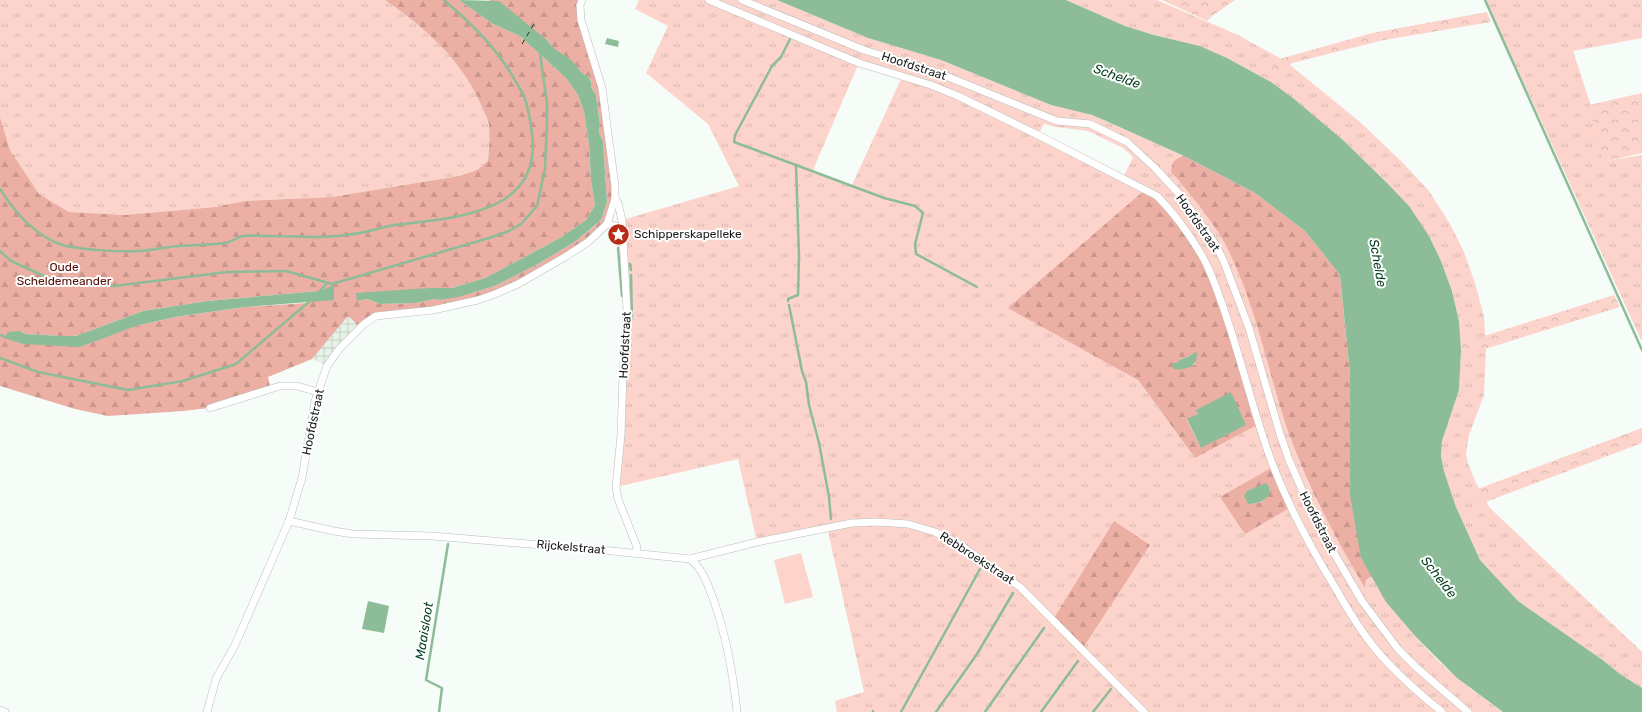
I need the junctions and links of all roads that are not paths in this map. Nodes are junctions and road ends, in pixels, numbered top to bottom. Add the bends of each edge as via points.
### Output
1 (582, 0) edge
2 (709, 0) edge
3 (742, 0) edge
4 (615, 199) junction
5 (607, 224) junction
6 (623, 228) junction
7 (318, 392) junction
8 (210, 408) dead end
9 (289, 520) junction
10 (636, 553) junction
11 (690, 559) junction
12 (0, 710) edge
13 (4, 712) edge
14 (207, 712) edge
15 (737, 712) edge
16 (1144, 712) edge
17 (1442, 712) edge
18 (1468, 712) edge

1 - 4 street, Hoofdstraat via 581,20 605,102
2 - 17 street, Hoofdstraat via 859,63 931,85 1146,189 1168,206 1209,269 1233,334 1273,466 1302,532 1348,610 1385,660
3 - 18 street, Hoofdstraat via 864,50 936,72 1057,121 1090,124 1127,142 1141,154 1180,196 1216,245 1249,328 1289,460 1318,524 1362,601 1398,649
4 - 5 street, Hoofdstraat
4 - 6 street, Hoofdstraat
5 - 6 street
5 - 7 street, Hoofdstraat via 588,242 518,284 495,294 432,310 376,316 364,324 339,349 327,366
6 - 10 street, Hoofdstraat via 627,311 616,487 618,499 638,547
7 - 8 street via 297,386 280,386
7 - 9 street, Hoofdstraat via 312,412 302,478
9 - 10 street, Rijckelstraat via 352,534 432,536
9 - 14 street, Hoofdstraat via 235,645 216,679
10 - 11 street, Rijckelstraat
11 - 15 street via 698,565 707,582 724,630 733,671
11 - 16 street, Rebbroekstraat via 757,542 852,523 908,524 936,532 959,544 1020,587
12 - 13 street

